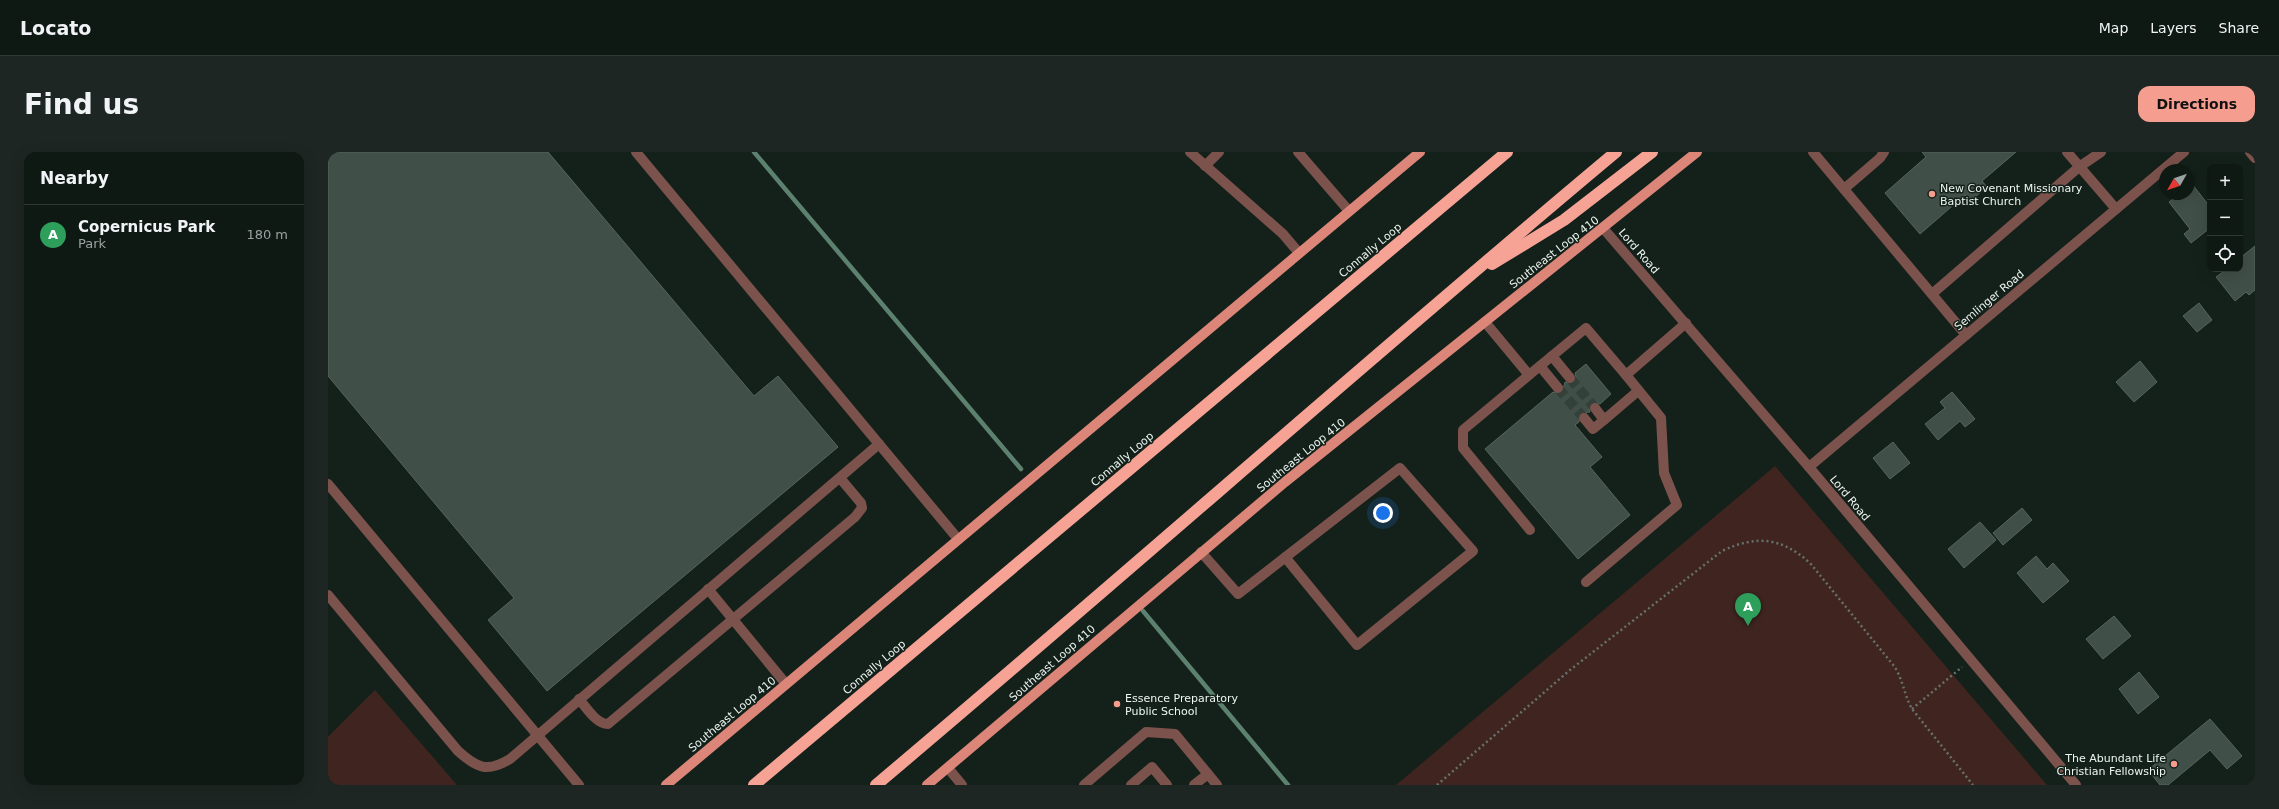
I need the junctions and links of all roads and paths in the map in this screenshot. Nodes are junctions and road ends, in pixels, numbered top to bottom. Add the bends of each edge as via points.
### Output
1 (636, 152) edge
2 (1190, 152) edge
3 (1219, 152) edge
4 (1298, 152) edge
5 (1420, 152) edge
6 (1507, 152) edge
7 (1616, 152) edge
8 (1652, 152) edge
9 (1697, 152) edge
10 (1813, 152) edge
11 (1884, 152) edge
12 (2067, 152) edge
13 (2101, 152) edge
14 (2184, 152) edge
15 (2250, 152) edge
16 (2255, 158) edge
17 (1205, 166) junction
18 (2079, 167) junction
19 (1844, 189) junction
20 (2116, 209) junction
21 (1350, 211) junction
22 (1603, 228) junction
23 (1300, 253) junction
24 (1458, 284) junction
25 (1932, 294) junction
26 (1485, 322) junction
27 (1686, 323) junction
28 (1966, 335) junction
29 (1552, 356) junction
30 (1540, 366) junction
31 (1626, 375) junction
32 (1529, 376) junction
33 (1570, 378) tunnel mouth
34 (1558, 388) tunnel mouth
35 (1638, 391) junction
36 (1595, 408) tunnel mouth
37 (1584, 418) tunnel mouth
38 (1604, 420) junction
39 (879, 444) junction
40 (1809, 467) junction
41 (840, 478) junction
42 (328, 484) edge
43 (1530, 530) dead end
44 (958, 539) junction
45 (1201, 552) junction
46 (1285, 557) junction
47 (1586, 582) dead end
48 (708, 589) junction
49 (328, 595) edge
50 (733, 619) junction
51 (1970, 659) junction
52 (786, 684) junction
53 (579, 699) junction
54 (1912, 709) junction
55 (537, 736) junction
56 (948, 768) junction
57 (1208, 774) junction
58 (579, 785) edge
59 (666, 785) edge
60 (754, 785) edge
61 (876, 785) edge
62 (927, 785) edge
63 (962, 785) edge
64 (1084, 785) edge
65 (1131, 785) edge
66 (1167, 785) edge
67 (1194, 785) edge
68 (1217, 785) edge
69 (1437, 785) edge
70 (1973, 785) edge
71 (2076, 785) edge

1 - 39 street
2 - 17 street
3 - 17 street
4 - 21 street
5 - 21 main road, Southeast Loop 410
6 - 60 highway, Connally Loop
7 - 24 highway
8 - 24 highway via 1564,220
9 - 22 main road, Southeast Loop 410
10 - 19 street
11 - 19 street
12 - 18 street
13 - 18 street
14 - 20 street, Semlinger Road
15 - 16 street
17 - 23 street via 1283,234
18 - 20 street
18 - 25 street
19 - 25 street
20 - 28 street, Semlinger Road
21 - 23 main road, Southeast Loop 410
22 - 26 main road, Southeast Loop 410
22 - 27 street, Lord Road
23 - 44 main road, Southeast Loop 410
24 - 61 highway
25 - 28 street
26 - 32 street
26 - 45 main road, Southeast Loop 410
27 - 31 street
27 - 40 street, Lord Road
28 - 40 street, Semlinger Road
29 - 30 street
29 - 31 street via 1586,328
29 - 33 street
30 - 32 street
30 - 34 street
31 - 35 street
32 - 43 street via 1463,430 1463,448
35 - 38 street
35 - 47 street via 1661,418 1664,473 1677,505
36 - 38 street
37 - 38 street via 1593,429
39 - 41 street
39 - 44 street
40 - 51 street, Lord Road
41 - 48 street
41 - 50 street via 861,503 859,512
42 - 55 street
44 - 52 main road, Southeast Loop 410
45 - 46 street via 1238,594
45 - 56 main road, Southeast Loop 410
46 - 46 street via 1400,468 1472,551 1357,645
48 - 50 street
48 - 53 street
49 - 55 street via 469,761 487,768 498,766
50 - 52 street
50 - 53 street via 608,724 598,720
51 - 54 path
51 - 71 street, Lord Road
52 - 59 main road, Southeast Loop 410
53 - 55 street
54 - 69 path via 1906,699 1901,676 1810,563 1798,552 1782,544 1767,540 1750,540 1722,552 1570,670
54 - 70 path
55 - 58 street
56 - 62 main road, Southeast Loop 410
56 - 63 street
57 - 64 street via 1175,734 1146,732
57 - 67 street
57 - 68 street
65 - 66 street via 1152,767

